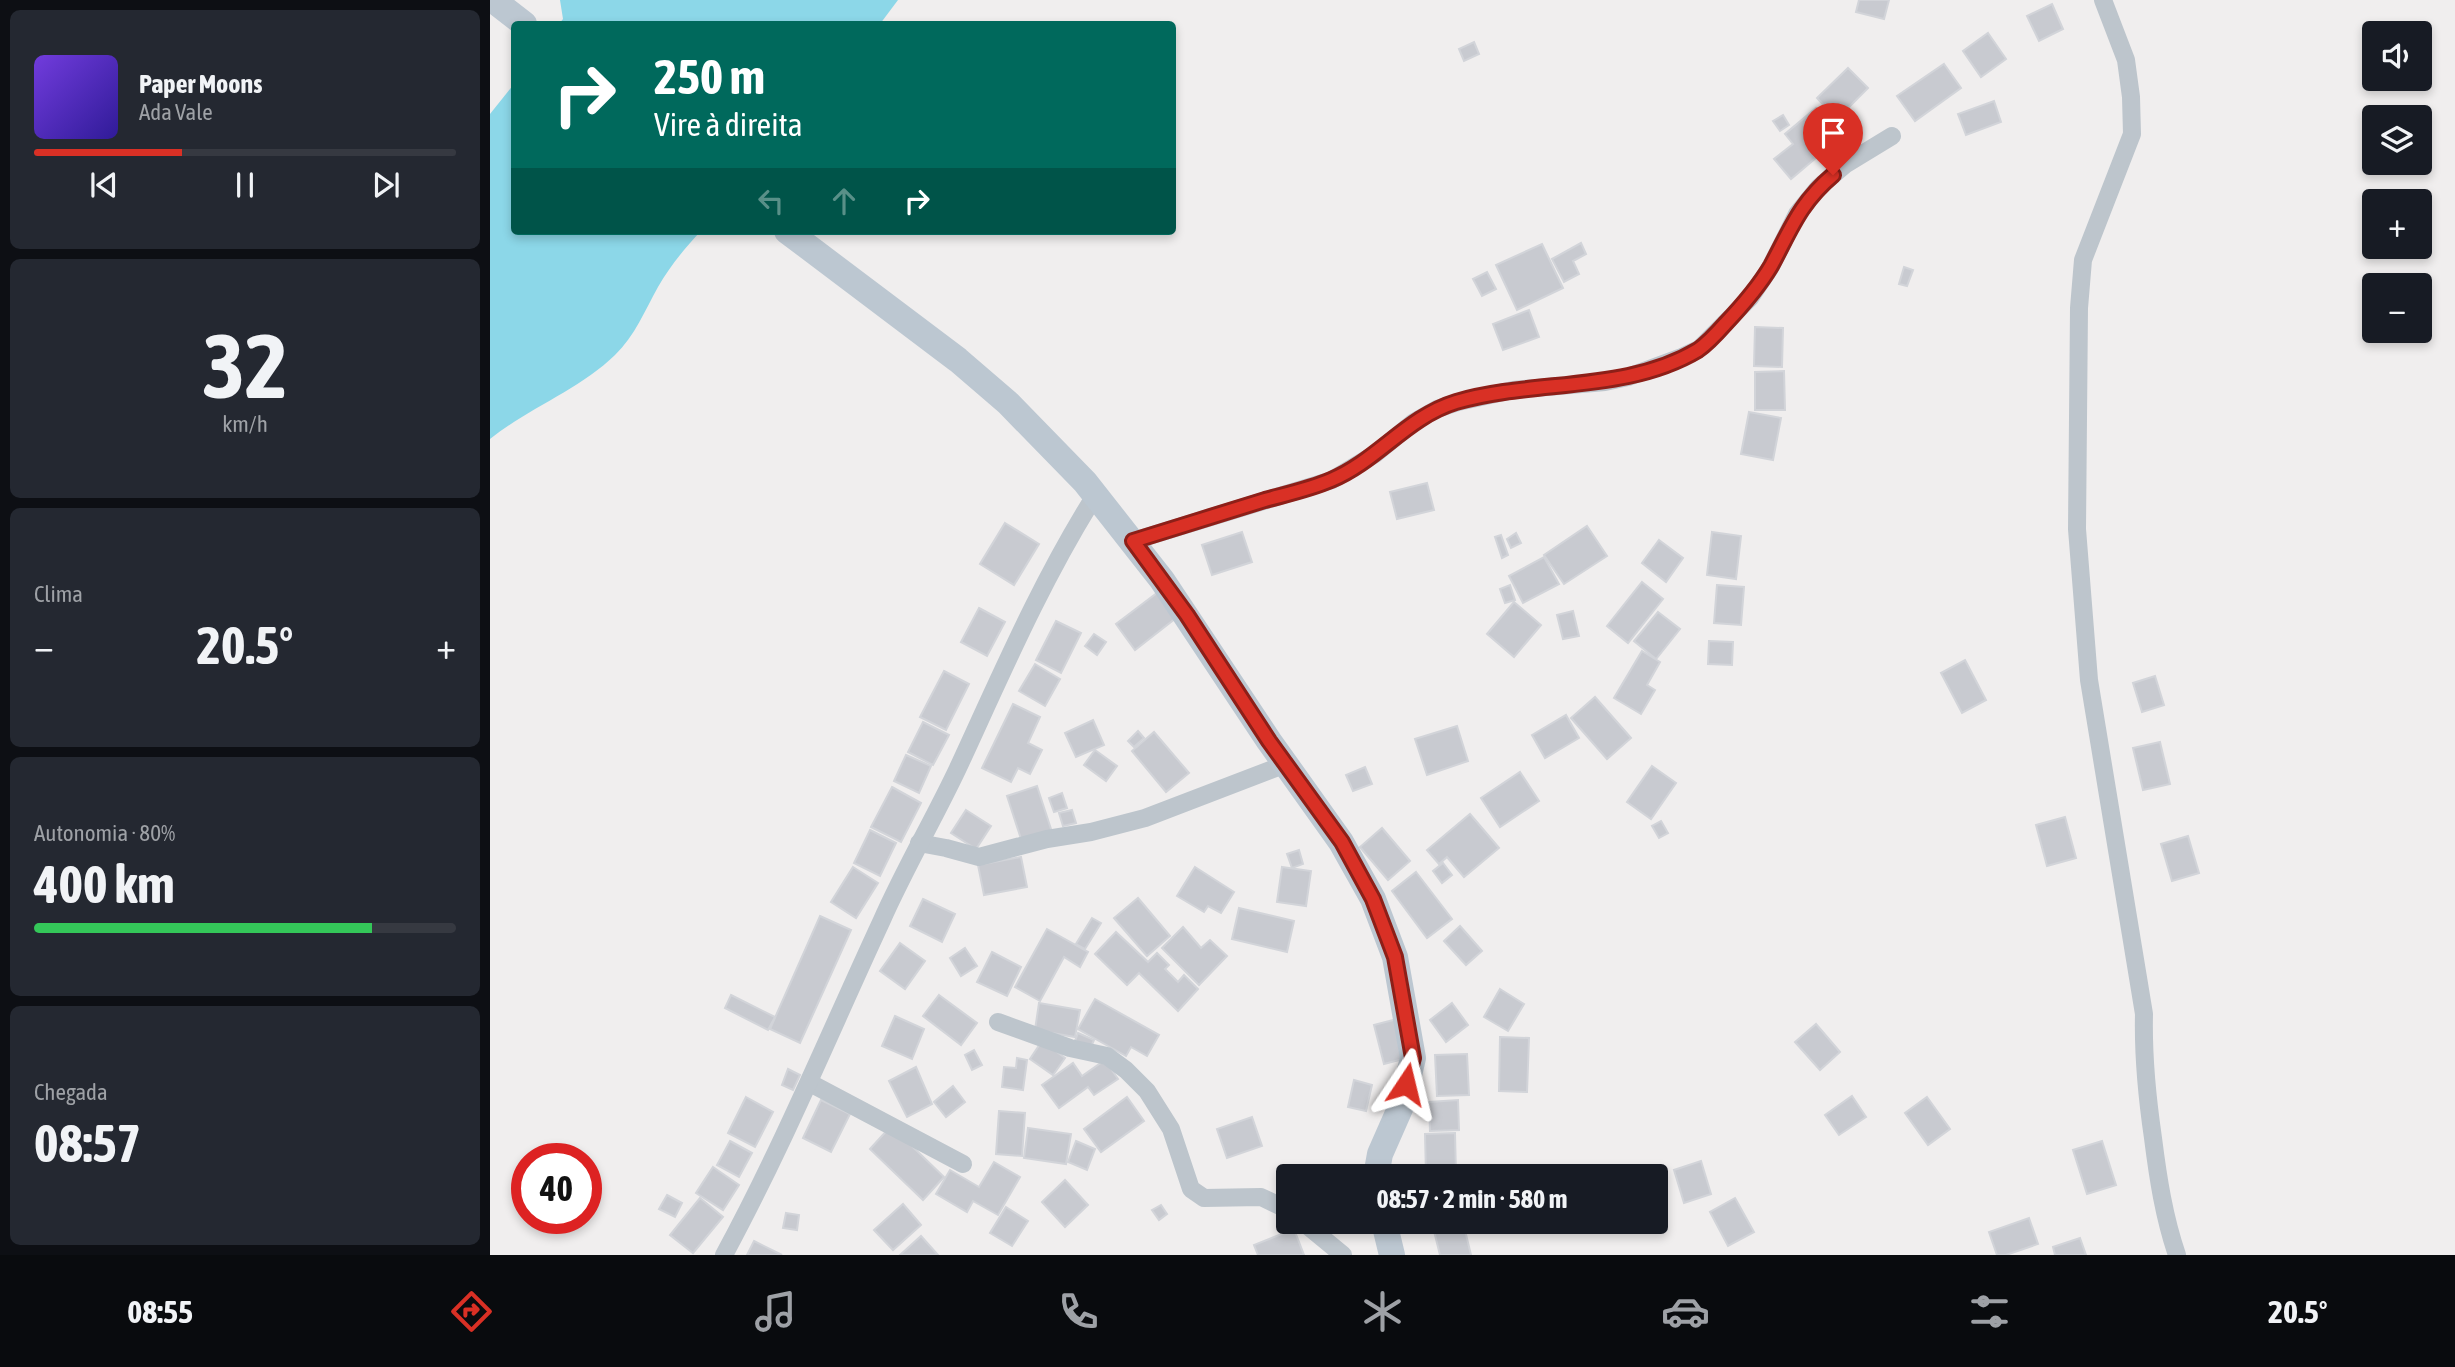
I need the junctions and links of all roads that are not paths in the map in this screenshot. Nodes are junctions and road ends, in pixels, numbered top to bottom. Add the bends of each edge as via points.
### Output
1 (2103, 0) edge
2 (496, 2) edge
3 (520, 21) edge
4 (1892, 136) dead end
5 (792, 235) edge
6 (1096, 494) junction
7 (1133, 541) junction
8 (1286, 764) junction
9 (919, 844) junction
10 (998, 1022) dead end
11 (810, 1083) junction
12 (963, 1164) dead end
13 (1378, 1164) edge
14 (1276, 1204) edge
15 (1318, 1234) edge
16 (1387, 1234) edge
17 (724, 1255) edge
18 (1343, 1255) edge
19 (1392, 1255) edge
20 (2177, 1255) edge

1 - 20 street via 2126,60 2132,134 2083,260 2077,529 2089,680 2144,1014 2147,1093 2160,1192
2 - 3 street
4 - 7 street via 1819,187 1797,214 1750,298 1699,349 1628,377 1513,390 1437,409 1332,480
5 - 6 street via 958,360
6 - 7 street
6 - 9 street via 1034,603
7 - 8 street
8 - 9 street via 1145,818 979,858
8 - 13 street via 1342,842 1395,957 1413,1058 1402,1104
9 - 11 street
10 - 14 street via 1107,1056 1126,1070 1147,1091 1171,1129 1191,1189 1204,1198 1261,1197
11 - 12 street
11 - 17 street
15 - 18 street
16 - 19 street

